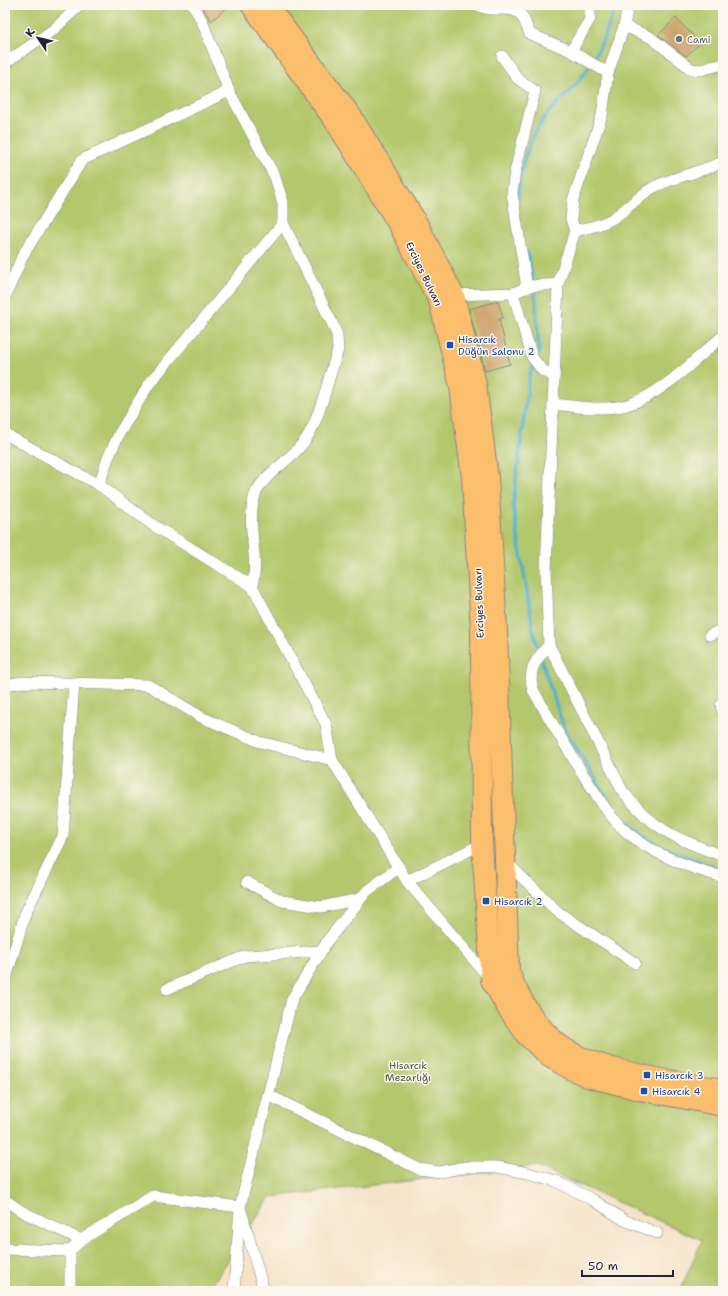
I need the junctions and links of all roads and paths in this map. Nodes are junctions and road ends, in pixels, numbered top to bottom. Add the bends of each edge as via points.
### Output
1 (80, 5) edge
2 (192, 5) edge
3 (251, 5) edge
4 (268, 5) edge
5 (478, 5) edge
6 (590, 5) edge
7 (628, 5) edge
8 (624, 26) junction
9 (571, 51) junction
10 (502, 56) dead end
11 (5, 63) edge
12 (723, 64) edge
13 (608, 73) junction
14 (229, 91) junction
15 (723, 162) edge
16 (283, 224) junction
17 (575, 231) junction
18 (558, 284) junction
19 (529, 287) junction
20 (513, 293) junction
21 (454, 295) junction
22 (5, 298) edge
23 (723, 336) edge
24 (554, 376) junction
25 (554, 404) junction
26 (5, 434) edge
27 (99, 485) junction
28 (252, 586) junction
29 (723, 629) edge
30 (710, 635) dead end
31 (547, 648) junction
32 (74, 683) junction
33 (5, 685) edge
34 (723, 704) edge
35 (723, 713) edge
36 (332, 760) junction
37 (482, 844) junction
38 (723, 856) edge
39 (504, 859) junction
40 (399, 867) junction
41 (723, 878) edge
42 (407, 881) junction
43 (246, 882) dead end
44 (360, 899) junction
45 (321, 951) junction
46 (635, 963) dead end
47 (491, 980) junction
48 (5, 982) edge
49 (167, 989) dead end
50 (723, 1089) edge
51 (268, 1095) junction
52 (723, 1106) edge
53 (5, 1200) edge
54 (240, 1207) junction
55 (657, 1233) dead end
56 (81, 1240) junction
57 (5, 1249) edge
58 (70, 1251) junction
59 (70, 1291) edge
60 (234, 1291) edge
61 (264, 1291) edge

1 - 11 street via 53,30
2 - 14 street via 202,21
3 - 37 highway, Erciyes Bulvarı via 336,123 400,227 439,301 460,387 472,478 481,631
4 - 21 highway, Erciyes Bulvarı via 350,114 415,219
5 - 9 street via 489,10 514,10 521,15 530,34
6 - 9 street via 590,20
7 - 8 street
8 - 12 street via 650,37 692,68 701,70
8 - 13 street
9 - 13 street
10 - 19 street via 518,79 534,92 513,182 513,204
13 - 17 street via 602,115 572,200 571,219
14 - 16 street via 275,177 283,203
14 - 22 street via 82,160 23,256
15 - 17 street via 672,179 639,197 610,220
16 - 27 street via 149,384 119,434
16 - 28 street via 334,327 338,350 310,434 300,448 260,486 254,498 251,524 255,575
17 - 18 street
18 - 19 street
18 - 24 street
19 - 20 street
20 - 21 street
20 - 24 street via 532,357 538,367
21 - 39 highway, Erciyes Bulvarı via 476,384 488,477 497,630
23 - 25 street via 656,391 642,399 625,405 584,408
24 - 25 street
25 - 31 street via 546,570
26 - 27 street
27 - 28 street via 153,525
28 - 36 street via 326,724
29 - 30 street
31 - 38 street via 622,790 634,805 663,831
31 - 41 street via 537,658 530,674 533,690 560,739 612,819 630,835 674,860
32 - 33 street via 23,682
32 - 36 street via 148,685 201,717 260,742
32 - 48 street via 63,836 25,914
34 - 35 street
36 - 40 street
37 - 42 street
37 - 47 highway, Erciyes Bulvarı
39 - 46 street via 558,912
39 - 50 highway, Erciyes Bulvarı via 509,972 520,998 538,1024 559,1044 593,1062
40 - 42 street
40 - 44 street
42 - 47 street
43 - 44 street via 282,901 321,907
44 - 45 street
45 - 49 street via 245,956
45 - 51 street via 292,999
47 - 52 highway, Erciyes Bulvarı via 526,1035 549,1057 572,1070 588,1078
51 - 54 street
51 - 55 street via 419,1169 440,1172 465,1167 497,1167 528,1173 556,1181 624,1220
53 - 56 street via 21,1211
54 - 56 street via 153,1196
54 - 60 street
54 - 61 street
56 - 58 street
57 - 58 street
58 - 59 street

